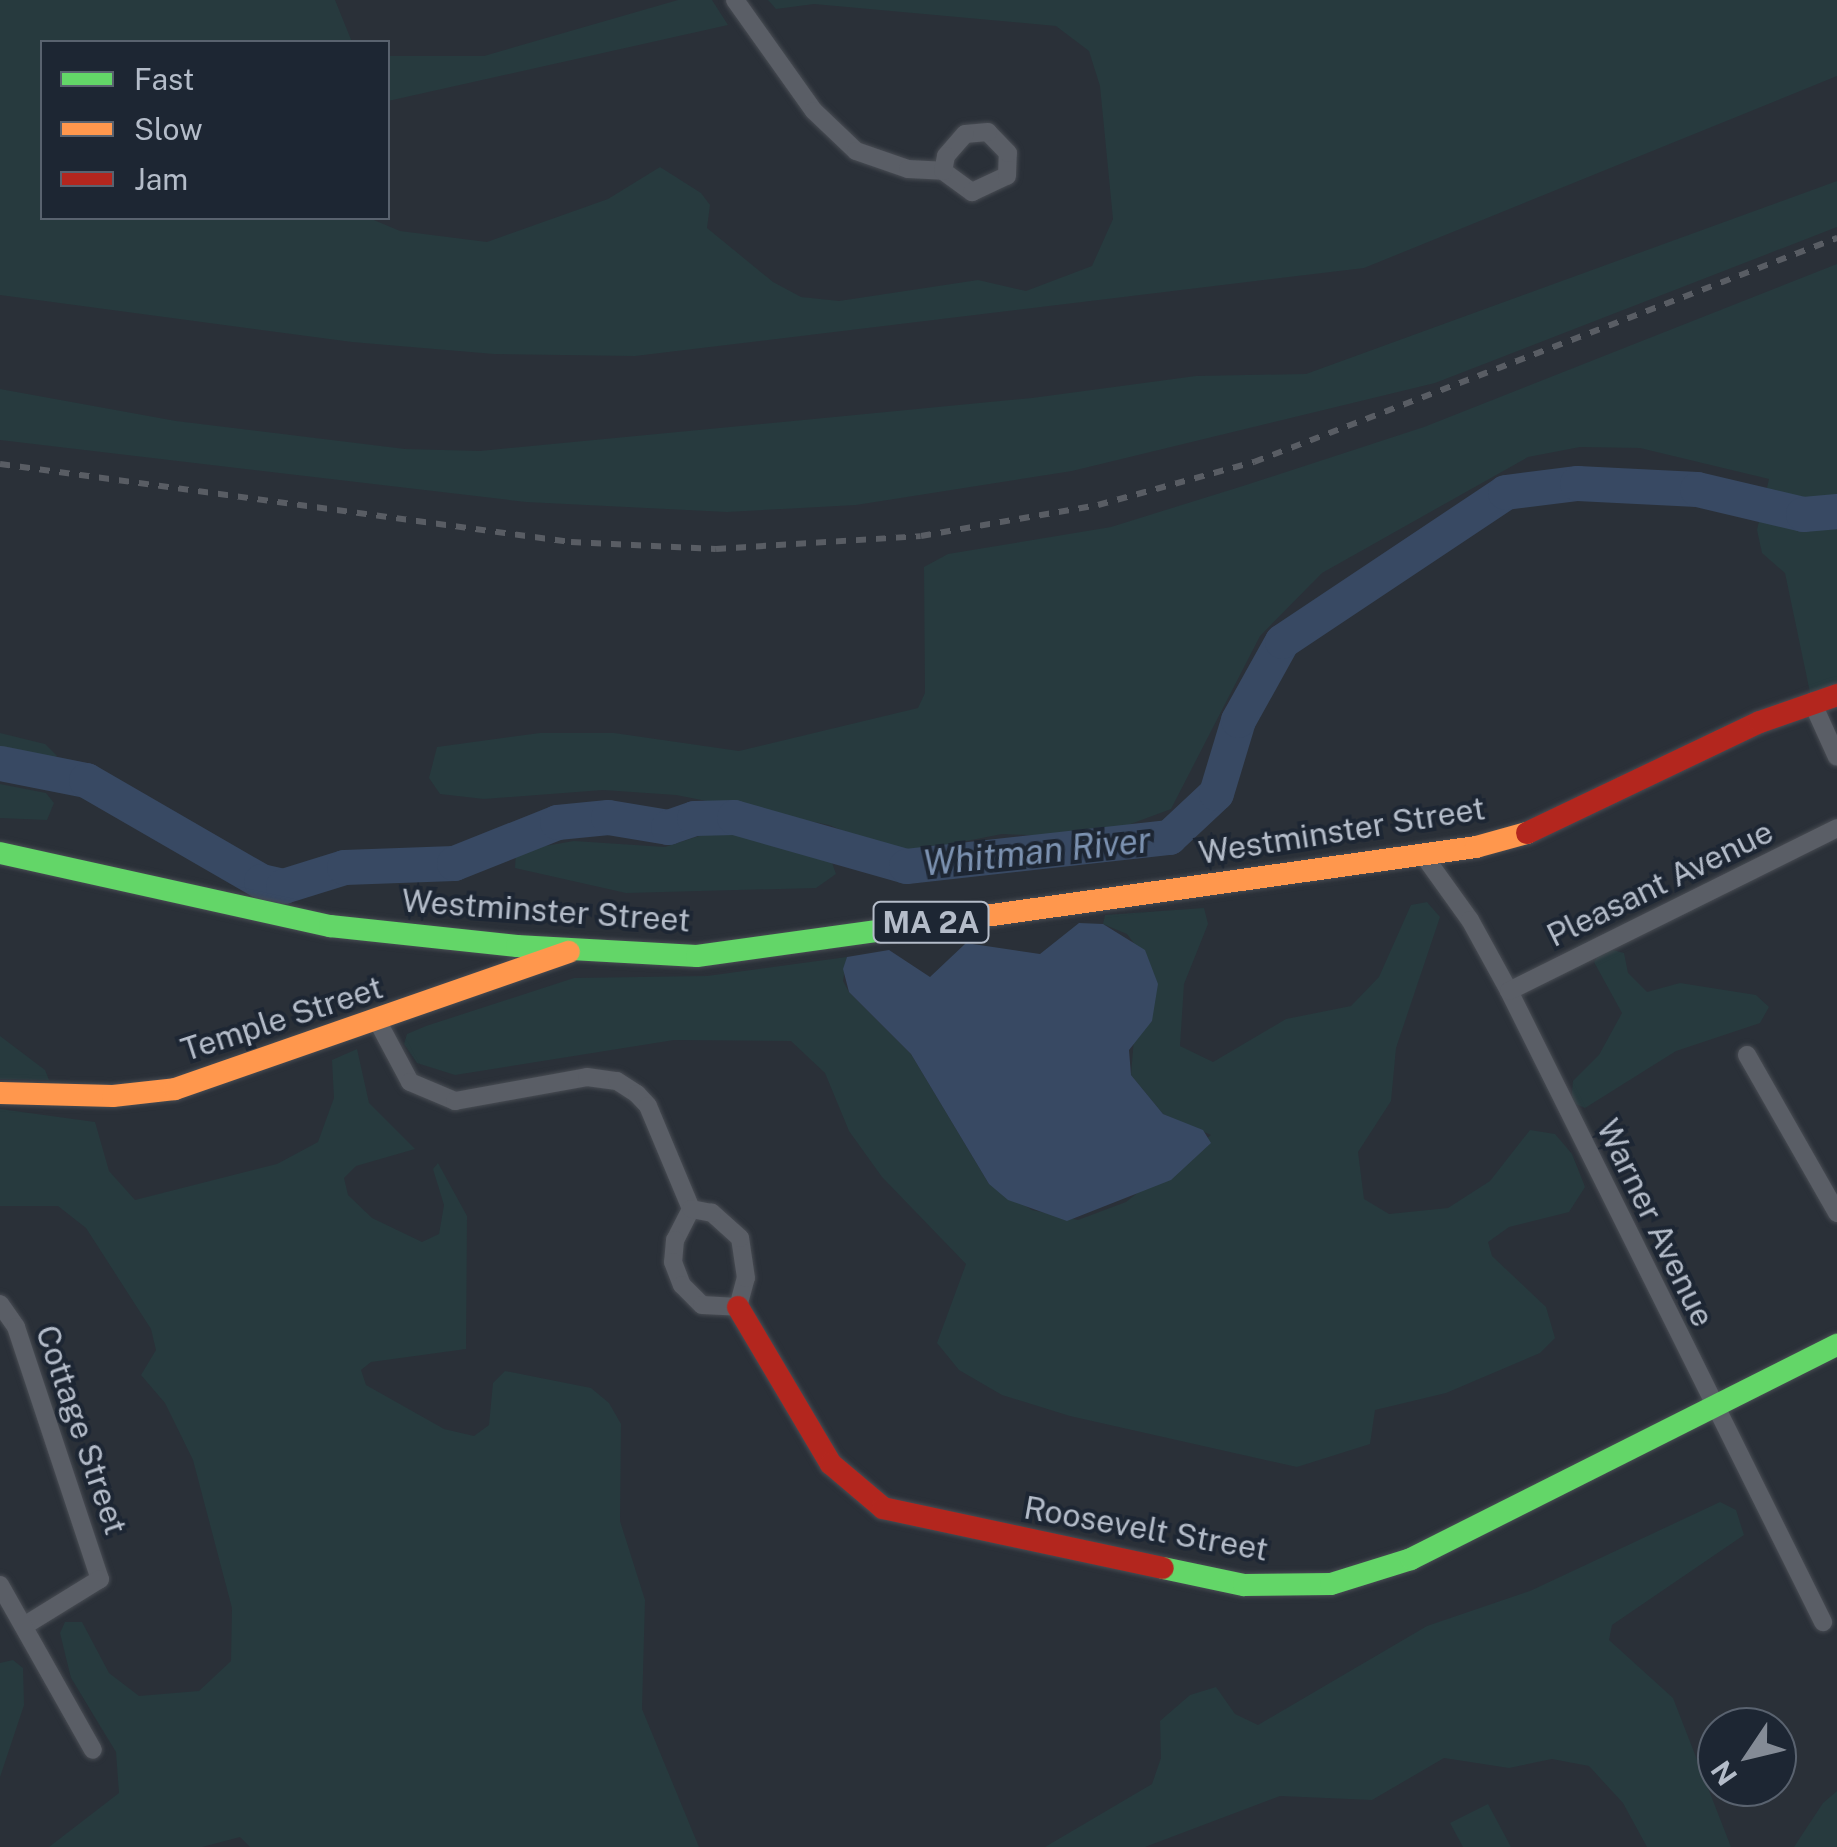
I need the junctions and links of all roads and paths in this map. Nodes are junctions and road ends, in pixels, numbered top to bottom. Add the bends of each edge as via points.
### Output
1 (735, 0) edge
2 (943, 171) dead end
3 (1837, 695) edge
4 (1812, 702) junction
5 (1837, 757) edge
6 (1837, 828) edge
7 (0, 853) edge
8 (1424, 856) junction
9 (574, 950) junction
10 (1509, 991) junction
11 (378, 1022) junction
12 (1747, 1055) dead end
13 (0, 1093) edge
14 (691, 1209) junction
15 (1837, 1212) edge
16 (0, 1304) edge
17 (738, 1307) junction
18 (1837, 1345) edge
19 (1712, 1409) junction
20 (0, 1585) edge
21 (1823, 1622) dead end
22 (24, 1626) junction
23 (92, 1750) dead end

1 - 2 street via 834,135 882,161
3 - 4 main road, Westminster Street / MA 2A
4 - 5 street
4 - 8 main road, Westminster Street / MA 2A via 1530,832
6 - 10 street, Pleasant Avenue
7 - 9 main road, Westminster Street / MA 2A via 298,921
8 - 9 main road, Westminster Street / MA 2A via 697,956
8 - 10 street, Warner Avenue
9 - 11 main road, Temple Street
10 - 19 street, Warner Avenue
11 - 13 main road, Temple Street via 175,1089 113,1096
11 - 14 street via 410,1082 455,1101 587,1078 617,1082 648,1106
12 - 15 street
14 - 17 street via 712,1213 740,1238 746,1278
14 - 17 street via 675,1240 673,1262 682,1285 702,1305
16 - 22 street, Cottage Street via 16,1327 100,1579
17 - 19 main road, Roosevelt Street via 831,1464 883,1508 1244,1586 1331,1584 1412,1559
18 - 19 main road, Roosevelt Street
19 - 21 street, Warner Avenue
20 - 22 street
22 - 23 street

